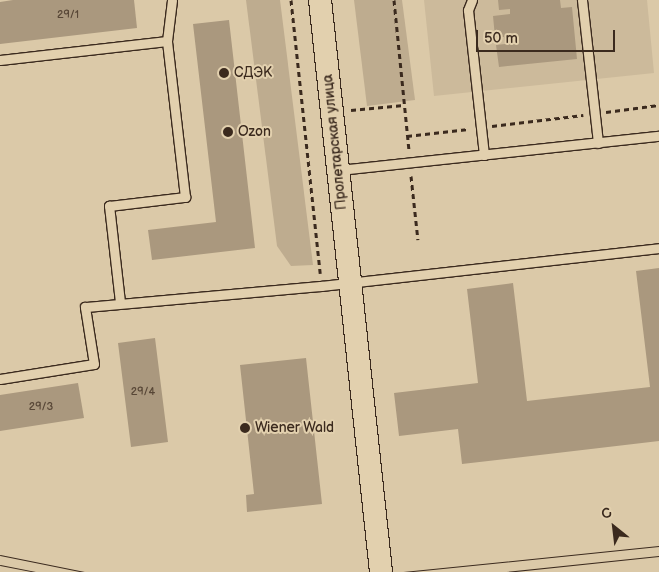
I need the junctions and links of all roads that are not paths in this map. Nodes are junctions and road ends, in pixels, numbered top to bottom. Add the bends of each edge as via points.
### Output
1 (172, 0) edge
2 (320, 0) edge
3 (472, 0) edge
4 (582, 0) edge
5 (167, 41) junction
6 (0, 60) edge
7 (659, 136) edge
8 (598, 143) junction
9 (484, 155) junction
10 (339, 170) junction
11 (659, 248) edge
12 (350, 283) junction
13 (120, 302) junction
14 (0, 379) edge
15 (382, 572) edge

1 - 5 lane
2 - 10 street, Пролетарская улица
3 - 9 lane via 468,10
4 - 8 lane
5 - 6 lane
5 - 13 lane via 185,197 109,206
7 - 8 lane
8 - 9 lane
9 - 10 lane
10 - 12 street, Пролетарская улица
11 - 12 lane
12 - 13 lane
12 - 15 street, Пролетарская улица
13 - 14 lane via 85,307 94,364

